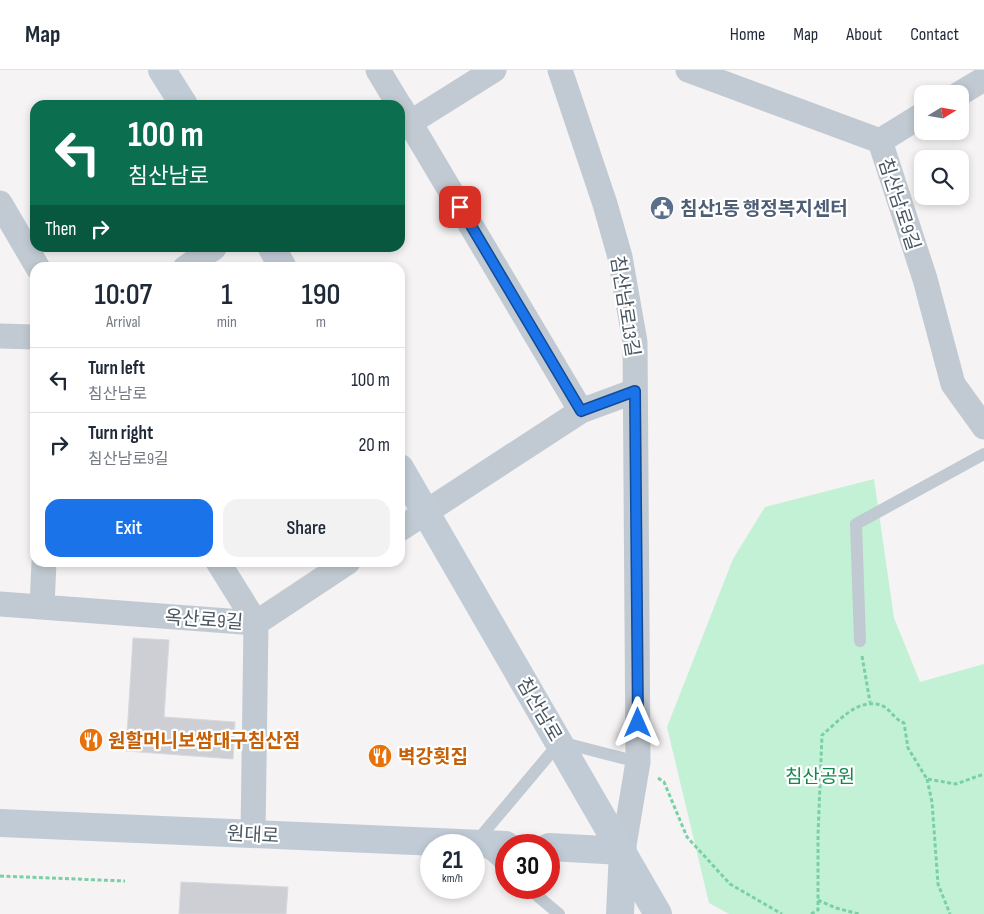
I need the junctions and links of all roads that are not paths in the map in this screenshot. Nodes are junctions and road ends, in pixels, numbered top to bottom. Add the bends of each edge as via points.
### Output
1 (162, 70) edge
2 (378, 70) edge
3 (494, 70) edge
4 (560, 70) edge
5 (688, 70) edge
6 (984, 79) edge
7 (969, 88) edge
8 (181, 100) edge
9 (394, 100) edge
10 (405, 114) edge
11 (914, 120) edge
12 (405, 121) edge
13 (880, 141) junction
14 (0, 203) edge
15 (208, 252) edge
16 (34, 262) edge
17 (194, 262) edge
18 (0, 336) edge
19 (30, 337) edge
20 (635, 391) junction
21 (581, 411) junction
22 (984, 427) edge
23 (984, 454) edge
24 (405, 476) edge
25 (426, 512) junction
26 (405, 526) edge
27 (44, 567) edge
28 (221, 567) edge
29 (340, 567) edge
30 (0, 604) edge
31 (42, 606) junction
32 (256, 623) junction
33 (860, 642) road end
34 (560, 742) junction
35 (638, 762) junction
36 (0, 823) edge
37 (254, 834) junction
38 (483, 834) edge
39 (420, 841) edge
40 (560, 848) edge
41 (485, 850) edge
42 (623, 851) junction
43 (495, 859) edge
44 (541, 899) edge
45 (559, 914) edge
46 (620, 914) edge
47 (658, 914) edge

1 - 8 main road
2 - 9 street
3 - 10 street
4 - 20 street, 침산남로13길 via 620,257 635,342
5 - 13 street, 침산남로9길
6 - 7 street
11 - 13 street
12 - 21 street
13 - 22 street, 침산남로9길 via 925,279 953,384
14 - 16 street
15 - 17 street
18 - 19 street
20 - 21 street
20 - 35 street, 침산남로13길
21 - 25 street
23 - 33 lane via 856,524
24 - 25 main road, 침산남로
25 - 26 street
25 - 34 main road, 침산남로
27 - 31 street
28 - 32 street
29 - 32 street, 옥산로9길
30 - 31 street, 옥산로9길
31 - 32 street, 옥산로9길
32 - 37 street
34 - 35 lane
34 - 38 lane
34 - 42 main road, 침산남로
35 - 42 street, 침산남로13길
36 - 37 main road, 원대로
37 - 39 main road, 원대로
40 - 42 main road
41 - 43 lane
42 - 46 main road
42 - 47 main road, 침산남로
44 - 45 lane

